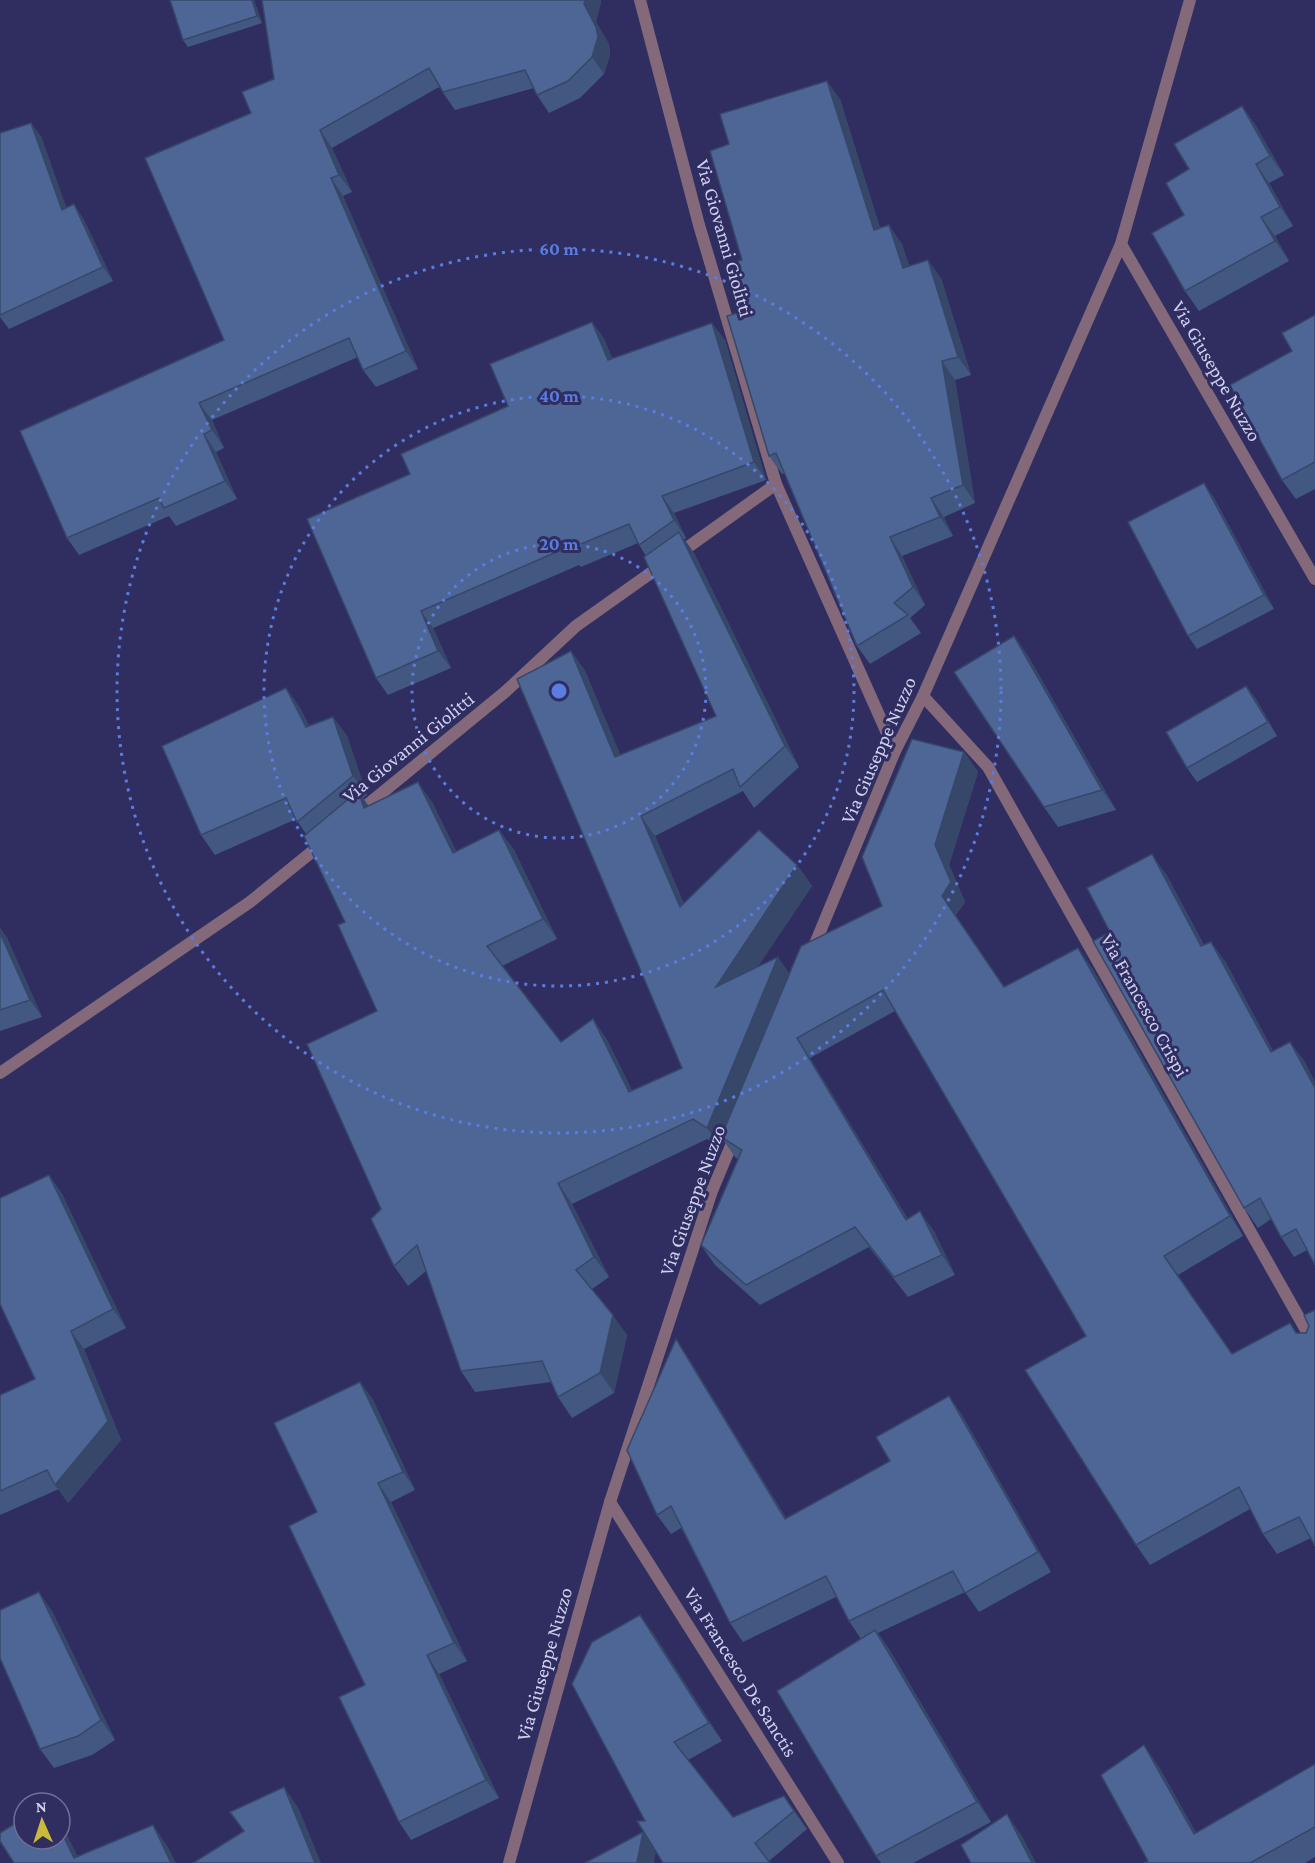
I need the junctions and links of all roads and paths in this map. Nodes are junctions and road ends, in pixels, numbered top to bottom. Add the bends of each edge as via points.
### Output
1 (640, 0) edge
2 (1190, 0) edge
3 (1121, 244) junction
4 (776, 484) junction
5 (1315, 579) edge
6 (923, 696) junction
7 (895, 751) junction
8 (808, 960) edge
9 (0, 1073) edge
10 (740, 1125) edge
11 (1315, 1346) edge
12 (610, 1502) junction
13 (508, 1863) edge
14 (838, 1863) edge

1 - 4 street, Via Giovanni Giolitti via 699,225
2 - 3 street, Via Giuseppe Nuzzo
3 - 5 street, Via Giuseppe Nuzzo
3 - 6 street, Via Giuseppe Nuzzo
4 - 7 street, Via Giovanni Giolitti
4 - 9 street, Via Giovanni Giolitti via 576,626 505,692 250,902
6 - 7 street, Via Giuseppe Nuzzo
6 - 11 street, Via Francesco Crispi via 988,767
7 - 8 street, Via Giuseppe Nuzzo
10 - 12 street, Via Giuseppe Nuzzo via 712,1191
12 - 13 street, Via Giuseppe Nuzzo
12 - 14 street, Via Francesco De Sanctis

